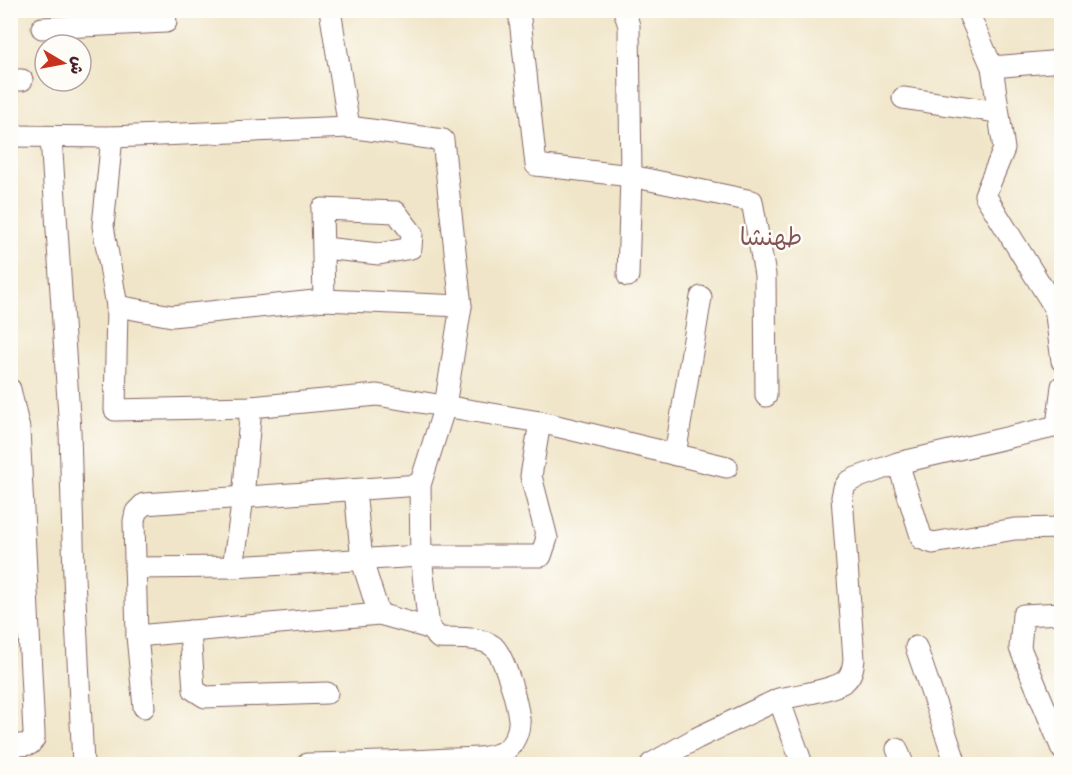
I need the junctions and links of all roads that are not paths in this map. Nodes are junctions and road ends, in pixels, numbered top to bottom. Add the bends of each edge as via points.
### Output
1 (164, 10) edge
2 (330, 10) edge
3 (519, 10) edge
4 (624, 10) edge
5 (967, 10) edge
6 (42, 28) dead end
7 (1062, 61) edge
8 (992, 67) junction
9 (903, 98) dead end
10 (998, 112) junction
11 (349, 127) junction
12 (10, 136) edge
13 (51, 137) junction
14 (112, 137) junction
15 (631, 176) junction
16 (324, 248) dead end
17 (628, 276) dead end
18 (701, 297) dead end
19 (324, 300) junction
20 (117, 306) junction
21 (461, 306) junction
22 (1058, 306) edge
23 (1062, 361) edge
24 (1062, 386) edge
25 (10, 389) edge
26 (765, 396) dead end
27 (445, 406) junction
28 (251, 407) junction
29 (540, 422) junction
30 (1059, 426) edge
31 (15, 429) edge
32 (675, 455) junction
33 (898, 463) junction
34 (727, 467) dead end
35 (420, 485) junction
36 (355, 490) junction
37 (243, 498) junction
38 (17, 509) edge
39 (1062, 528) edge
40 (421, 556) junction
41 (362, 561) junction
42 (233, 567) junction
43 (135, 568) junction
44 (18, 592) edge
45 (379, 614) junction
46 (1060, 618) edge
47 (429, 628) junction
48 (190, 631) junction
49 (137, 636) junction
50 (916, 646) dead end
51 (327, 693) dead end
52 (779, 699) junction
53 (144, 707) dead end
54 (10, 746) edge
55 (1062, 749) edge
56 (406, 763) edge
57 (83, 765) edge
58 (307, 765) edge
59 (651, 765) edge
60 (802, 765) edge
61 (956, 765) edge

1 - 6 street via 166,22
2 - 11 street
3 - 15 street via 536,165
4 - 15 street via 629,26
5 - 8 street
7 - 8 street
8 - 10 street
9 - 10 street
10 - 22 street via 1004,149 985,195
11 - 14 street
11 - 21 street via 443,140
12 - 13 street
13 - 14 street
13 - 57 street via 70,430
14 - 20 street via 103,226
15 - 17 street
15 - 26 street via 752,201 765,275
16 - 19 street
18 - 32 street
19 - 20 street via 171,316
19 - 21 street
20 - 28 street via 115,410
21 - 27 street
22 - 23 street
24 - 30 street
25 - 31 street
27 - 28 street via 377,395
27 - 29 street
27 - 35 street
28 - 37 street
29 - 32 street
29 - 40 street via 531,476 547,538 541,556
30 - 33 street
31 - 38 street
32 - 34 street
33 - 39 street via 922,539 933,543 1015,529
33 - 52 street via 856,477 844,488 842,497 853,670 845,681 834,686
35 - 36 street
35 - 40 street
36 - 37 street
36 - 41 street
37 - 42 street
37 - 43 street via 139,507 134,521
38 - 44 street
40 - 41 street
40 - 47 street
41 - 42 street
41 - 45 street
42 - 43 street
43 - 49 street
44 - 54 street via 34,739 27,745
45 - 47 street
45 - 48 street
46 - 55 street via 1023,615 1020,648
47 - 56 street via 439,638 481,641 500,654 519,720 517,732 504,751 490,755
48 - 49 street
48 - 51 street via 194,690 205,697
49 - 53 street
50 - 61 street
52 - 59 street
52 - 60 street
56 - 58 street

